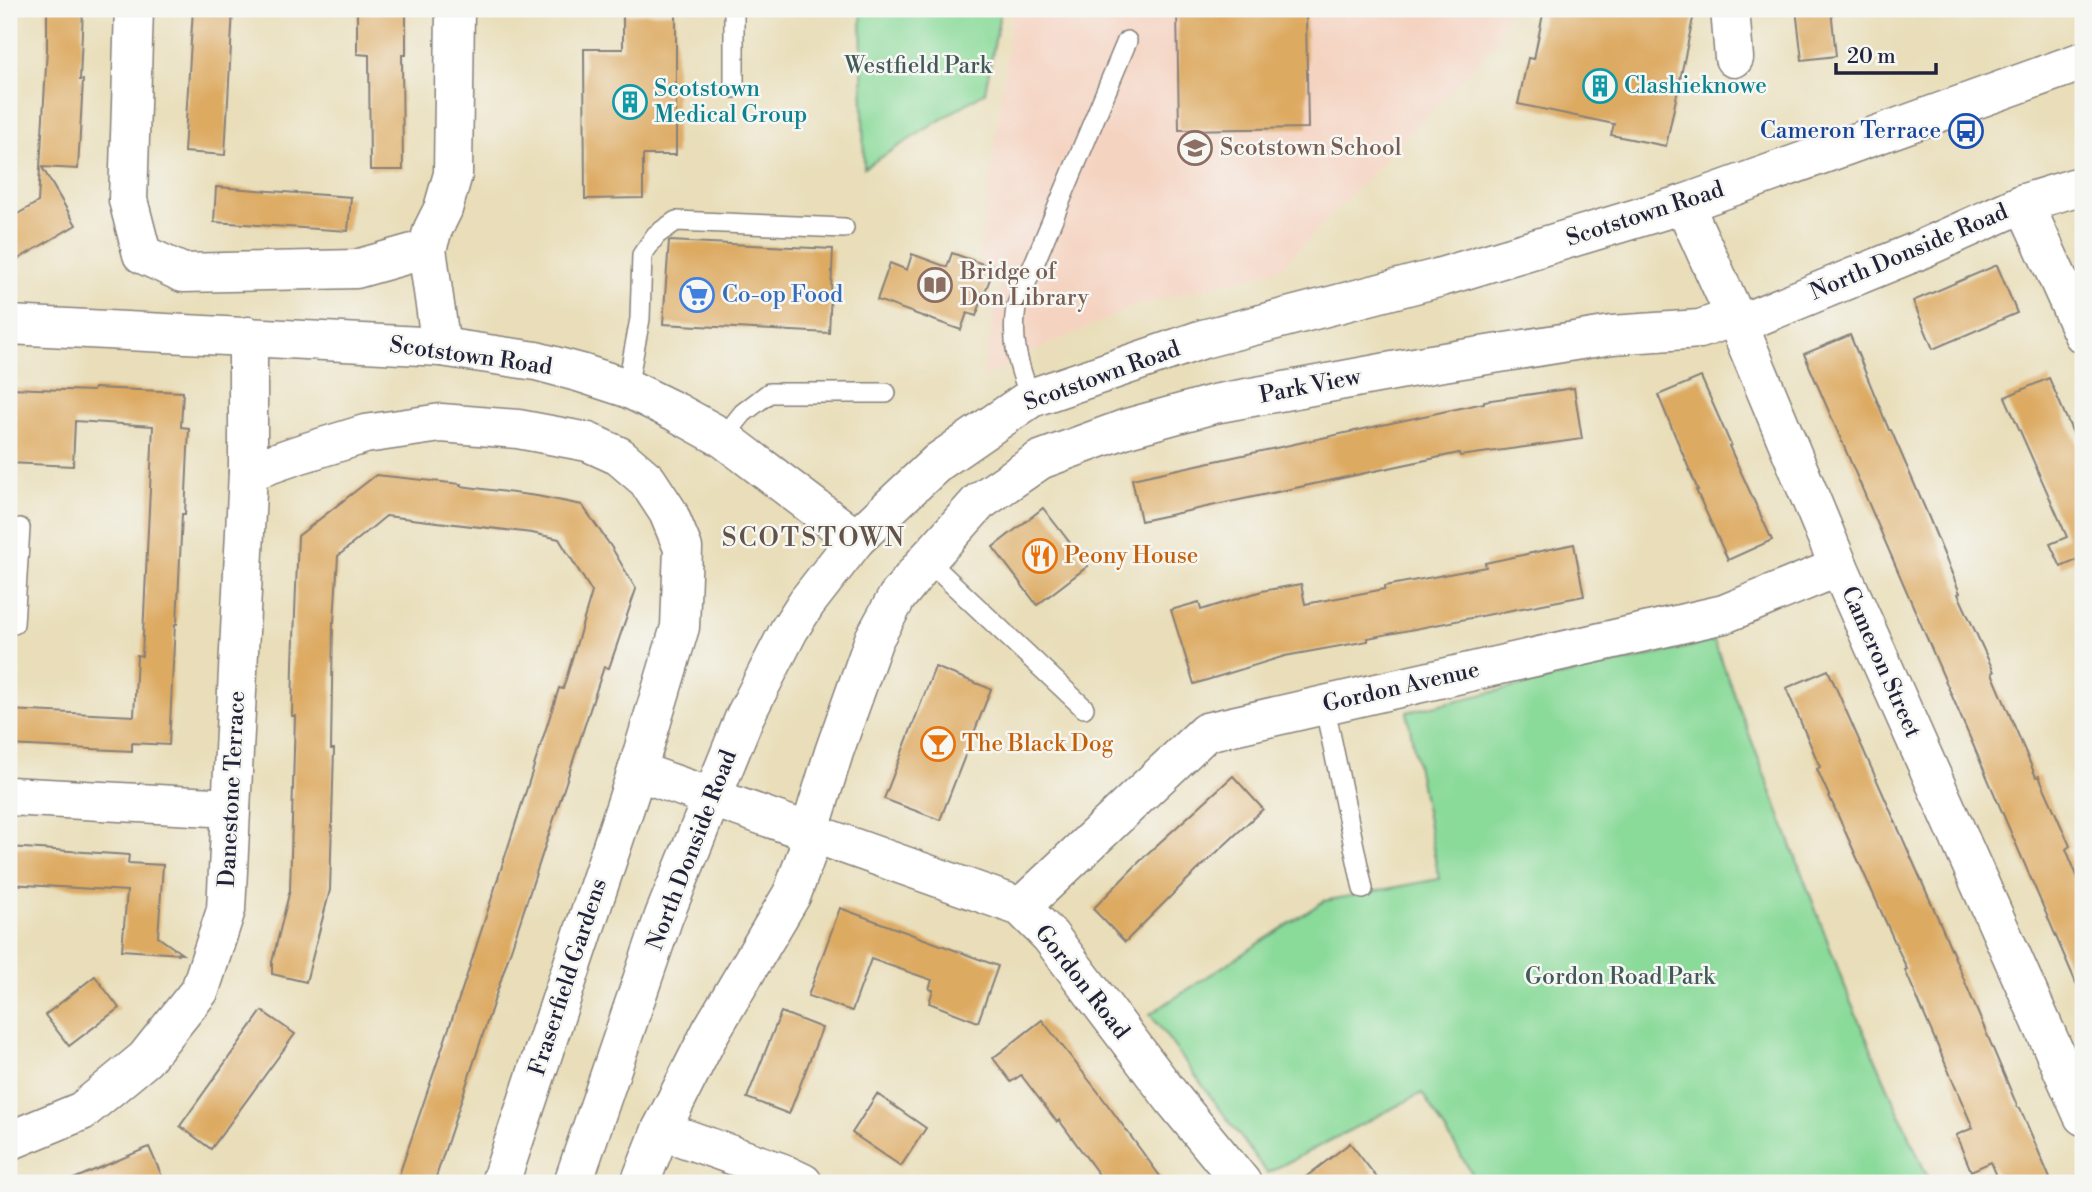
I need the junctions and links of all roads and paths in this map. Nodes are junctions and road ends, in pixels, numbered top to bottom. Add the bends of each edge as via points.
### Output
1 (134, 9) edge
2 (455, 9) edge
3 (734, 9) edge
4 (1730, 9) edge
5 (1127, 41) dead end
6 (1734, 58) dead end
7 (2083, 61) edge
8 (734, 88) dead end
9 (2083, 185) edge
10 (2024, 203) junction
11 (1684, 204) junction
12 (844, 228) dead end
13 (427, 249) junction
14 (1737, 321) junction
15 (9, 325) edge
16 (2083, 334) edge
17 (248, 336) junction
18 (441, 347) junction
19 (627, 388) junction
20 (886, 393) dead end
21 (1031, 398) junction
22 (723, 438) junction
23 (248, 472) junction
24 (20, 528) dead end
25 (856, 540) junction
26 (927, 560) junction
27 (1839, 568) junction
28 (9, 624) edge
29 (1324, 705) junction
30 (1084, 708) dead end
31 (637, 771) junction
32 (9, 796) edge
33 (712, 798) junction
34 (231, 808) junction
35 (811, 834) junction
36 (1363, 889) dead end
37 (1021, 907) junction
38 (2083, 1116) edge
39 (661, 1130) junction
40 (9, 1141) edge
41 (500, 1183) edge
42 (573, 1183) edge
43 (640, 1183) edge
44 (803, 1183) edge
45 (1241, 1183) edge

1 - 13 street via 128,200 142,254 183,273 356,269
2 - 13 street via 453,174
3 - 8 lane
4 - 6 street
5 - 21 lane via 1016,307 1013,328 1019,371
7 - 11 street, Scotstown Road
9 - 10 street, North Donside Road
10 - 14 street, North Donside Road via 1915,252
10 - 16 street
11 - 14 street, Cameron Street
11 - 21 street, Scotstown Road via 1438,278 1203,339
12 - 19 lane via 676,221 656,235 642,255 639,319
13 - 18 street
14 - 26 street, Park View via 1700,329 1612,335 1431,364 1214,404 1127,428 1040,460 979,502
14 - 27 street, Cameron Street
15 - 17 street, Scotstown Road
17 - 18 street, Scotstown Road
17 - 23 street, Danestone Terrace
18 - 19 street, Scotstown Road via 536,361
19 - 22 street, Scotstown Road
20 - 22 lane via 769,393 743,413
21 - 25 street, Scotstown Road via 938,462
22 - 25 street, Scotstown Road
23 - 31 street, Fraserfield Gardens via 365,434 440,423 529,431 588,442 619,456 647,480 668,512 683,548 680,628
23 - 34 street, Danestone Terrace
24 - 28 lane via 14,624
25 - 33 street, North Donside Road via 789,630 745,716
26 - 30 lane
26 - 35 street via 897,597 874,639
27 - 29 street, Gordon Avenue via 1724,614
27 - 38 street, Cameron Street
29 - 36 lane
29 - 37 street, Gordon Avenue via 1206,732
31 - 33 street
31 - 41 street, Fraserfield Gardens
32 - 34 street
33 - 35 street, Gordon Road
33 - 42 street, North Donside Road via 664,916
34 - 40 street, Danestone Terrace via 226,910 200,990 145,1059 82,1111
35 - 37 street, Gordon Road
35 - 39 street via 792,894 711,1031
37 - 45 street, Gordon Road via 1049,936
39 - 43 street
39 - 44 street

